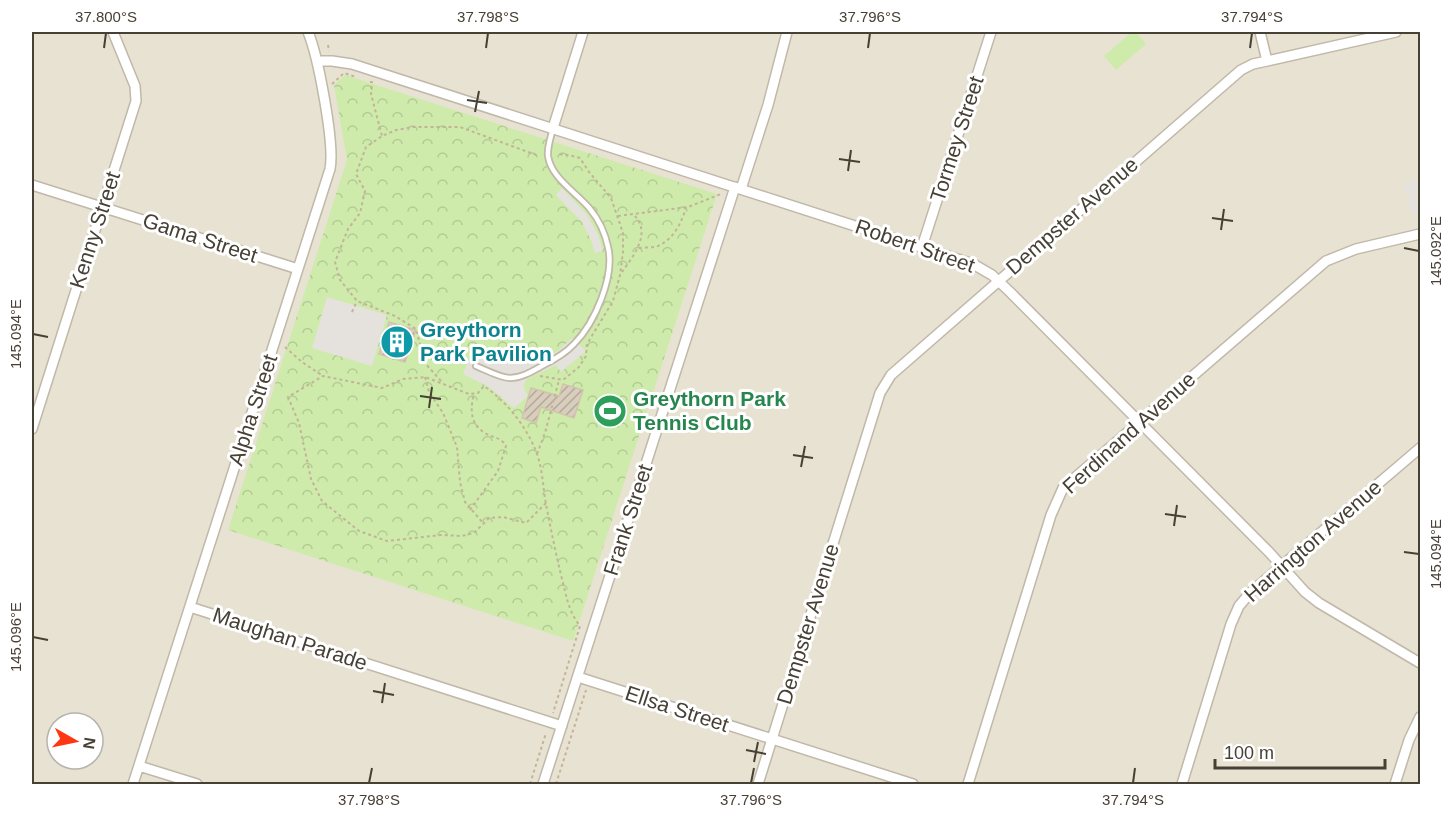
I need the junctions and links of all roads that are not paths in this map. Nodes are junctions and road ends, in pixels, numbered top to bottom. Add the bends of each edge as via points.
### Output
1 (113, 32) edge
2 (308, 32) edge
3 (583, 32) edge
4 (787, 32) edge
5 (991, 32) edge
6 (1260, 32) edge
7 (1396, 32) edge
8 (316, 61) junction
9 (1267, 61) junction
10 (553, 128) junction
11 (32, 185) edge
12 (738, 188) junction
13 (102, 207) junction
14 (1420, 234) edge
15 (922, 247) junction
16 (298, 269) junction
17 (998, 280) junction
18 (476, 366) dead end
19 (1139, 422) junction
20 (32, 429) edge
21 (1420, 448) edge
22 (1281, 566) junction
23 (190, 608) junction
24 (1420, 663) edge
25 (578, 677) junction
26 (1420, 717) edge
27 (562, 726) junction
28 (772, 740) junction
29 (139, 766) junction
30 (133, 784) edge
31 (197, 784) edge
32 (543, 784) edge
33 (758, 784) edge
34 (913, 784) edge
35 (968, 784) edge
36 (1182, 784) edge
37 (1395, 784) edge

1 - 13 street, Kenny Street via 137,96
2 - 8 street, Alpha Street
3 - 10 street
4 - 12 street, Frank Street via 770,99
5 - 15 street, Tormey Street
6 - 9 street
7 - 9 street, Dempster Avenue
8 - 10 street, Robert Street via 352,64
8 - 16 street, Alpha Street via 332,156
9 - 17 street, Dempster Avenue via 1241,70
10 - 12 street, Robert Street
10 - 18 lane via 548,156 558,177 597,219 608,249 605,289 574,344 552,361 509,379
11 - 13 street, Gama Street
12 - 15 street, Robert Street
12 - 25 street, Frank Street
13 - 16 street, Gama Street
13 - 20 street, Kenny Street
14 - 19 street, Ferdinand Avenue via 1356,249 1326,261
15 - 17 street, Robert Street via 973,264
16 - 23 street, Alpha Street
17 - 19 street, Robert Street
17 - 28 street, Dempster Avenue via 901,364 882,387
19 - 22 street, Robert Street
19 - 35 street, Ferdinand Avenue via 1070,481 1054,503
21 - 22 street, Harrington Avenue
22 - 24 street, Robert Street via 1319,603
22 - 36 street, Harrington Avenue via 1244,599 1235,614
23 - 27 street, Maughan Parade
23 - 29 street, Alpha Street
25 - 27 street, Frank Street
25 - 28 street, Ellsa Street
26 - 37 street
27 - 32 street, Frank Street
28 - 33 street, Dempster Avenue
28 - 34 street, Ellsa Street
29 - 30 street, Alpha Street
29 - 31 street

